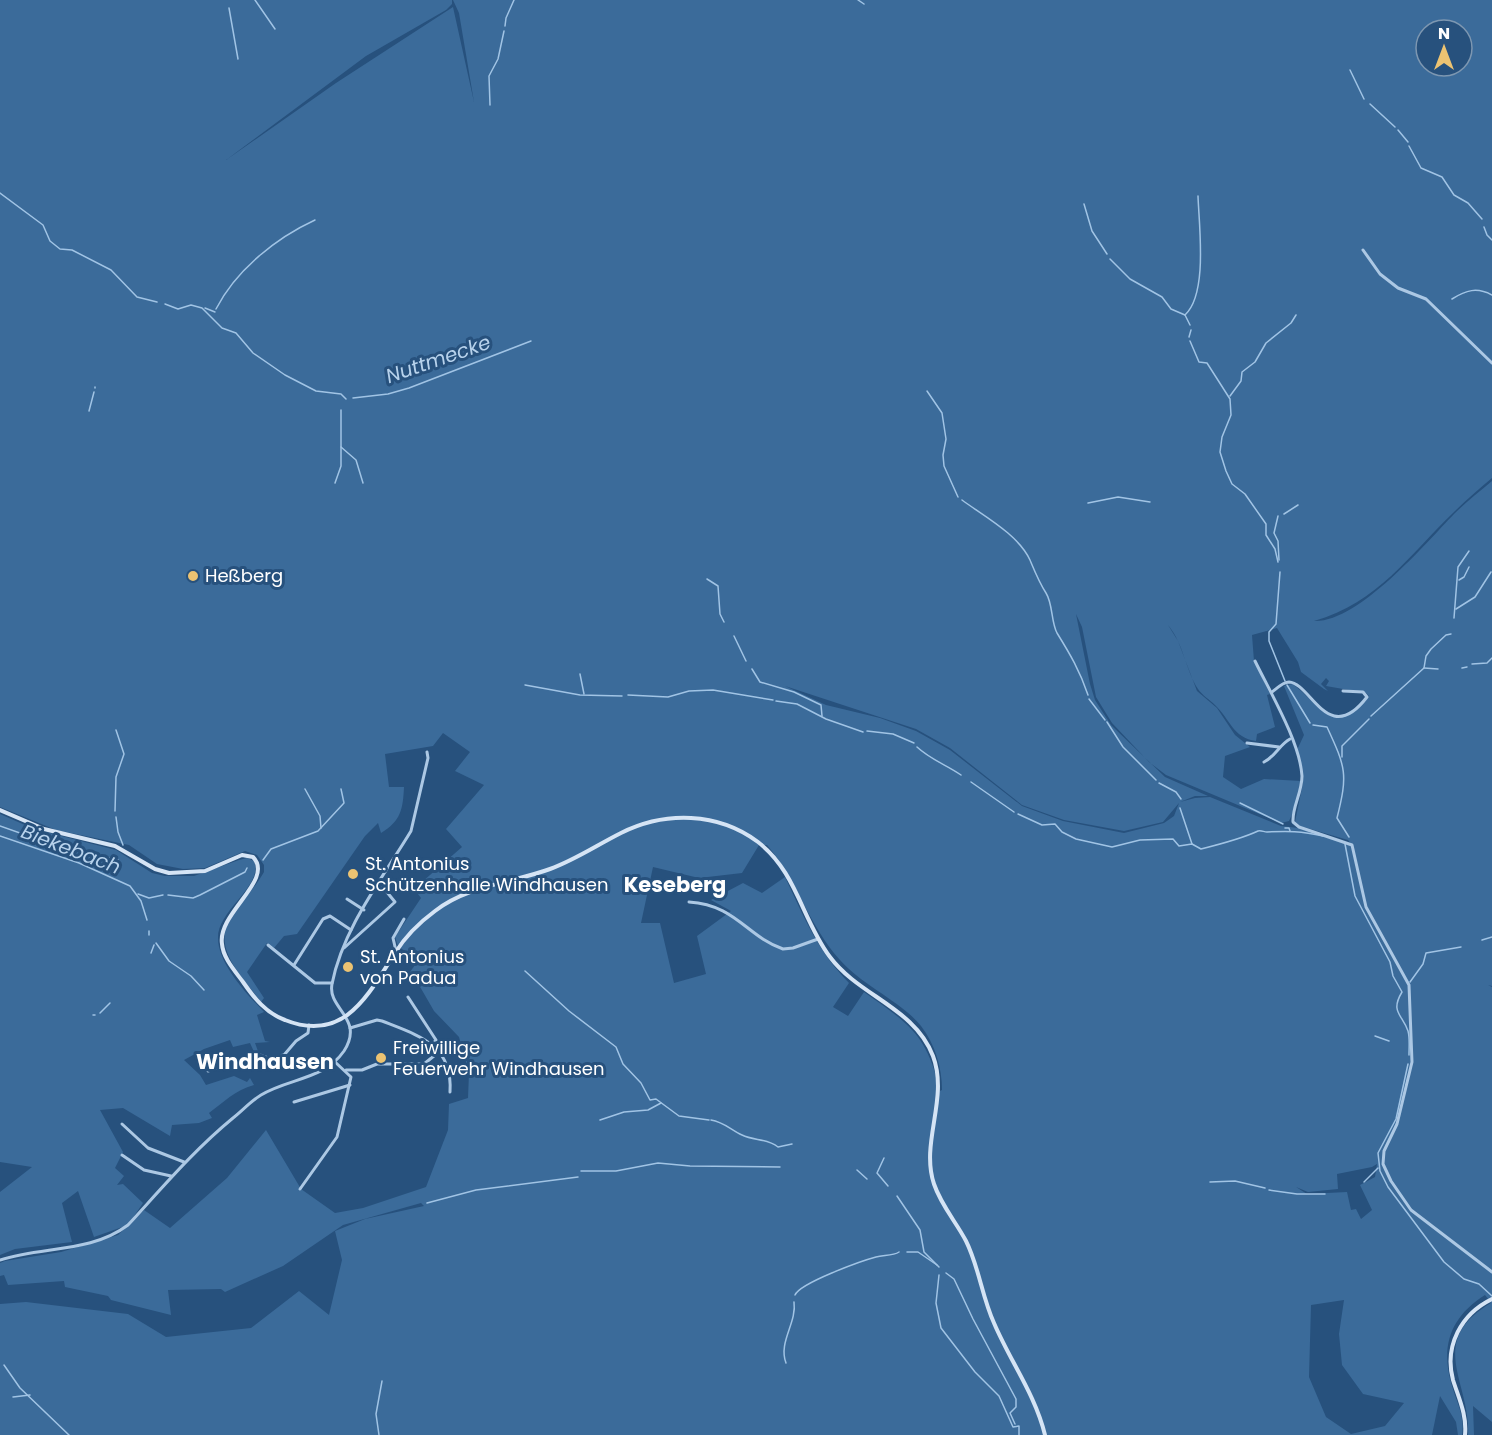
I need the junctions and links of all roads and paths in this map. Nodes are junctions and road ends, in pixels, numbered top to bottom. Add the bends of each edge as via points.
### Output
1 (1363, 250) dead end
2 (1492, 363) edge
3 (1255, 661) dead end
4 (1343, 691) dead end
5 (1272, 692) junction
6 (1290, 739) junction
7 (1247, 743) dead end
8 (1278, 747) junction
9 (427, 752) dead end
10 (1264, 762) dead end
11 (0, 810) edge
12 (378, 886) junction
13 (347, 899) dead end
14 (689, 902) dead end
15 (364, 910) junction
16 (404, 919) dead end
17 (351, 930) junction
18 (818, 939) junction
19 (268, 945) dead end
20 (343, 949) junction
21 (396, 951) junction
22 (294, 965) junction
23 (332, 983) junction
24 (408, 997) dead end
25 (347, 1016) junction
26 (309, 1025) junction
27 (350, 1028) junction
28 (432, 1046) junction
29 (440, 1051) junction
30 (334, 1061) junction
31 (346, 1070) junction
32 (208, 1071) dead end
33 (350, 1085) junction
34 (450, 1092) dead end
35 (294, 1102) dead end
36 (122, 1124) dead end
37 (122, 1155) dead end
38 (184, 1162) junction
39 (171, 1176) junction
40 (300, 1189) dead end
41 (0, 1260) edge
42 (1492, 1272) edge
43 (1492, 1299) edge
44 (1045, 1435) edge
45 (1465, 1435) edge

1 - 2 street via 1380,274 1398,288 1426,299
3 - 5 street
4 - 5 street via 1363,692 1367,697 1339,716 1317,707 1305,691 1292,683
5 - 6 street
6 - 8 street
6 - 42 street via 1301,770 1294,824 1352,845 1366,907 1408,985 1412,1062 1383,1164 1411,1210
7 - 8 street
8 - 10 street via 1273,757
9 - 12 street via 417,815
11 - 26 main road via 44,829 116,846 169,873 205,871 242,855 253,857 259,865 258,876 223,927 223,951 262,1006 284,1020
12 - 15 street
12 - 20 street via 395,902
13 - 15 street
14 - 18 street via 724,910 783,949
15 - 17 street
16 - 21 street via 393,938
17 - 20 street
17 - 22 street via 330,916 322,919
18 - 21 main road via 788,874 766,848 726,825 707,819 674,818 632,828 551,869 465,894 435,911
18 - 44 main road via 840,969 900,1013 928,1045 939,1083 930,1153 934,1183 968,1245 993,1321 1027,1387
19 - 22 street
20 - 23 street
21 - 25 main road via 365,1001
22 - 23 street via 315,983
23 - 25 street via 332,993
24 - 28 street via 436,1040
25 - 26 main road
25 - 27 street
26 - 32 street via 308,1033 284,1055 268,1058 257,1054
27 - 28 street via 382,1021
27 - 30 street via 348,1042
28 - 29 street
29 - 31 street via 424,1064 377,1064 362,1070
29 - 34 street via 450,1070
30 - 31 street
30 - 38 street via 318,1075 261,1095
31 - 33 street via 351,1077
33 - 35 street
33 - 40 street via 337,1137
36 - 38 street via 148,1148
37 - 39 street via 144,1170
38 - 39 street
39 - 41 street via 118,1232 69,1248
43 - 45 main road via 1469,1314 1451,1351 1451,1368 1464,1410

